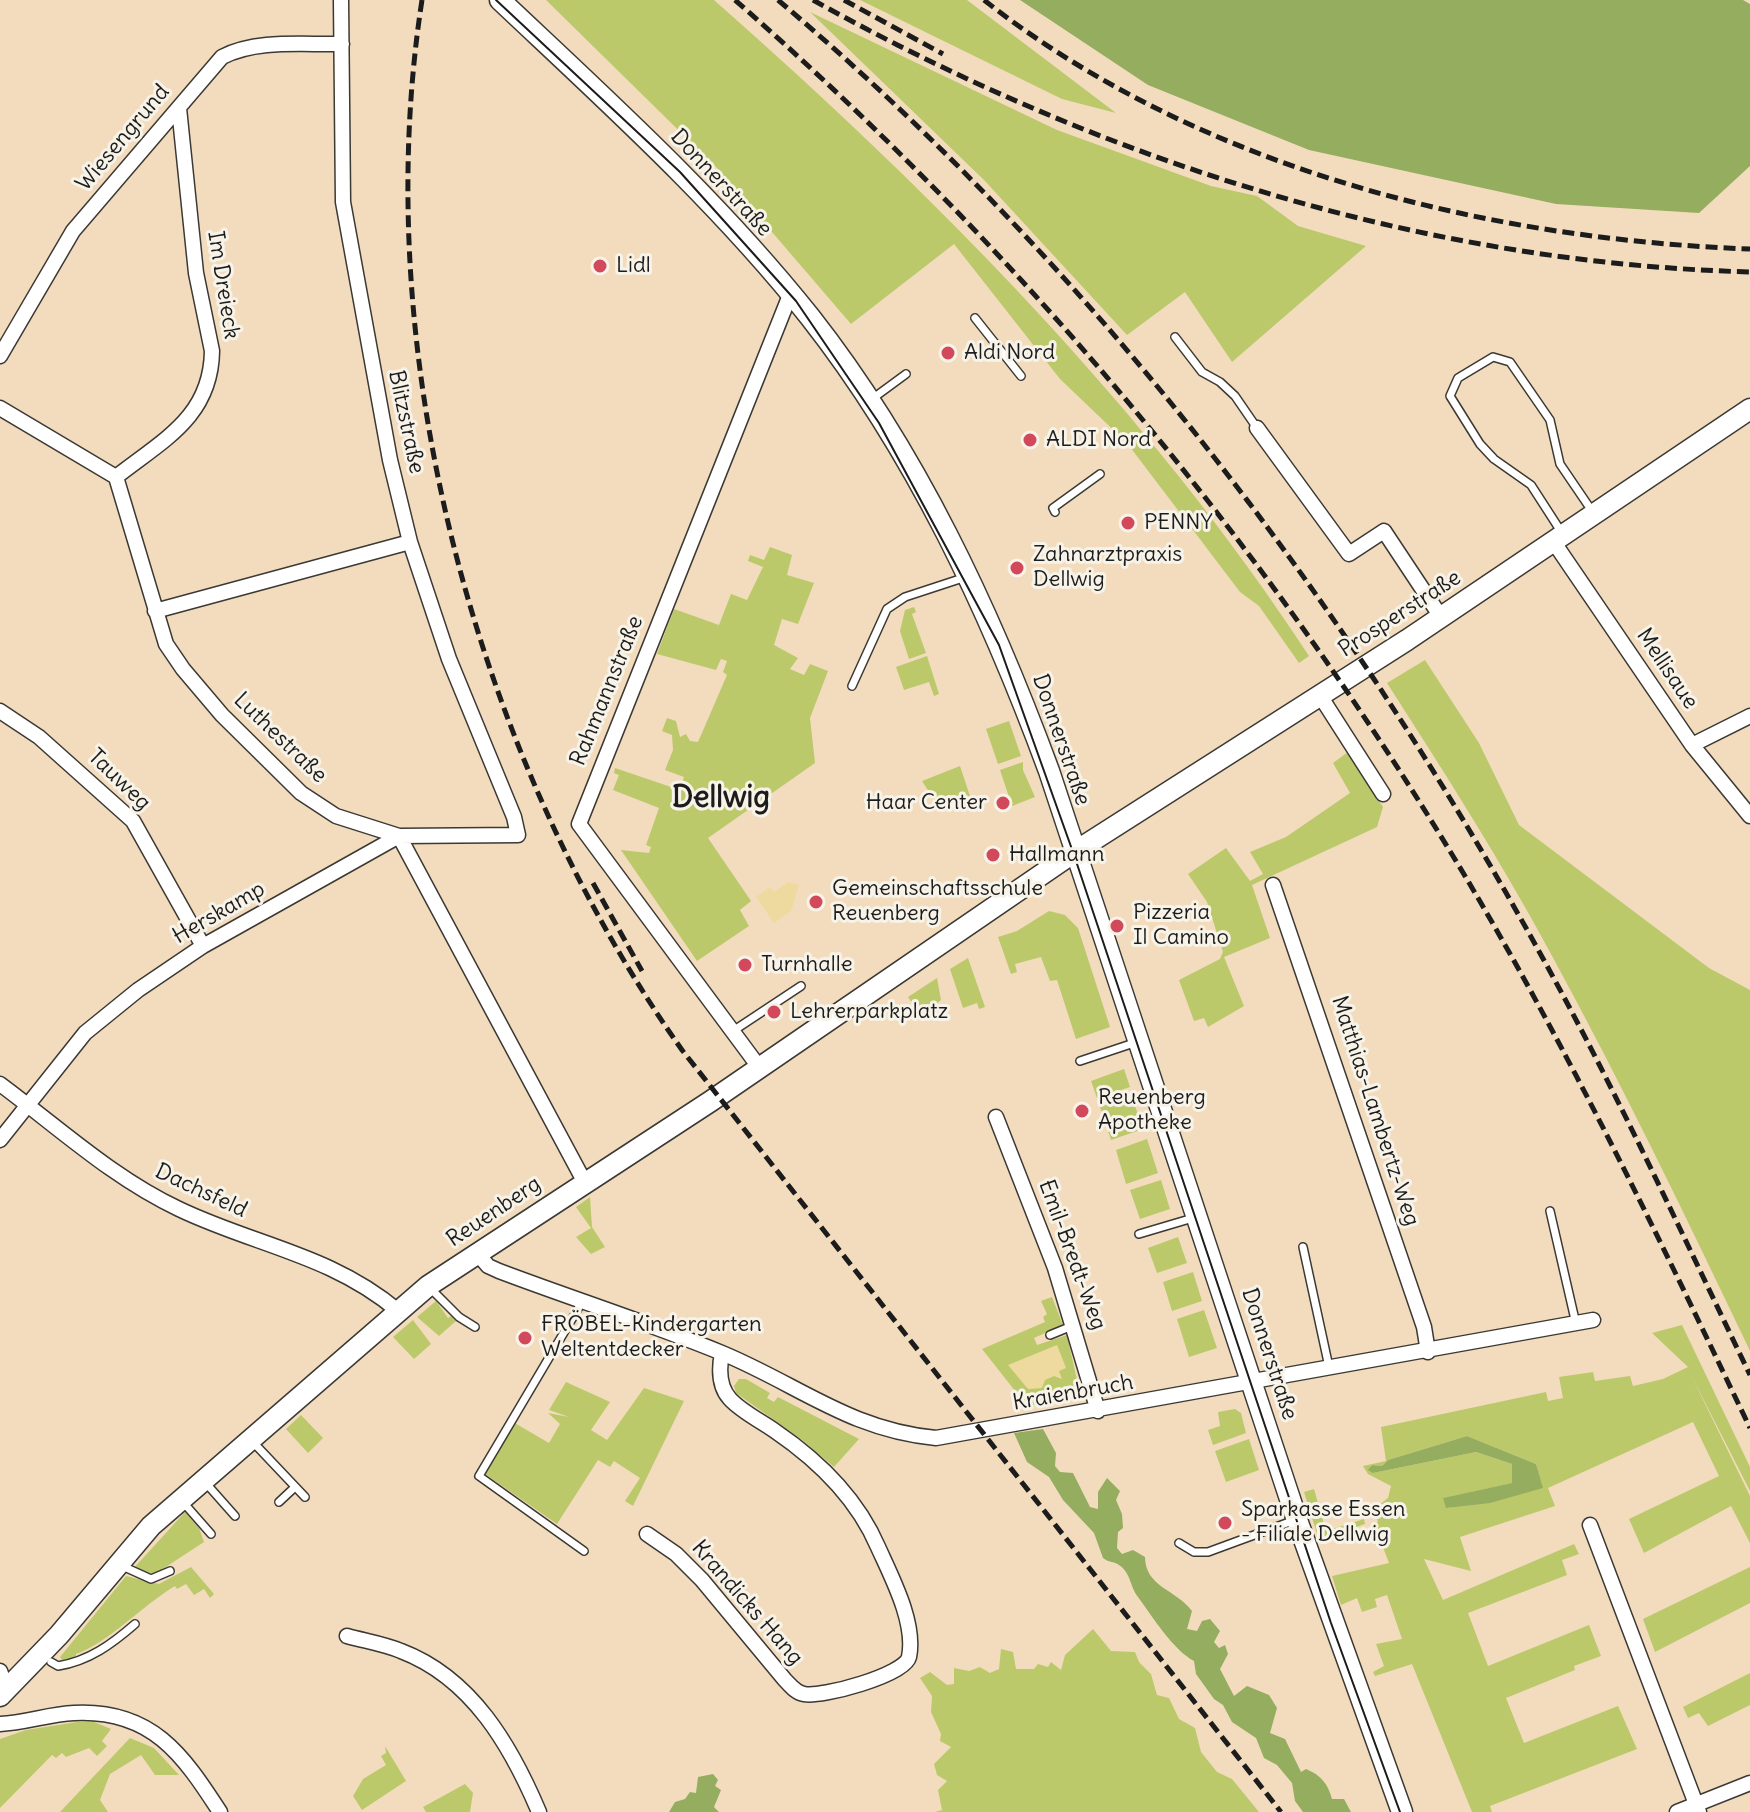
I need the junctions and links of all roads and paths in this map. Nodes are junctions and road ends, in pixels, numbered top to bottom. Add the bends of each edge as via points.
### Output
1 (341, 0) edge
2 (500, 0) edge
3 (342, 44) junction
4 (179, 108) junction
5 (790, 295) junction
6 (975, 318) dead end
7 (1175, 337) dead end
8 (0, 356) edge
9 (906, 374) dead end
10 (1021, 376) dead end
11 (869, 401) junction
12 (0, 408) edge
13 (1750, 409) edge
14 (1257, 428) joint
15 (1100, 474) dead end
16 (116, 477) junction
17 (1055, 512) dead end
18 (1594, 514) junction
19 (1558, 538) junction
20 (410, 542) junction
21 (968, 576) junction
22 (155, 611) junction
23 (1441, 617) junction
24 (852, 686) dead end
25 (1319, 694) junction
26 (0, 711) edge
27 (1750, 716) edge
28 (1692, 745) junction
29 (1383, 794) dead end
30 (1750, 816) edge
31 (518, 835) joint
32 (399, 836) junction
33 (1073, 853) junction
34 (1273, 885) dead end
35 (203, 946) junction
36 (801, 986) dead end
37 (733, 1031) junction
38 (1139, 1041) junction
39 (1080, 1061) dead end
40 (759, 1067) junction
41 (0, 1084) edge
42 (28, 1104) junction
43 (996, 1117) dead end
44 (0, 1140) edge
45 (584, 1181) junction
46 (1550, 1211) dead end
47 (1199, 1216) junction
48 (1139, 1234) dead end
49 (1303, 1247) dead end
50 (477, 1253) junction
51 (428, 1286) junction
52 (582, 1302) junction
53 (398, 1311) junction
54 (1593, 1320) dead end
55 (1576, 1324) junction
56 (1074, 1325) junction
57 (475, 1327) dead end
58 (1050, 1335) dead end
59 (1428, 1352) junction
60 (722, 1353) junction
61 (1330, 1369) junction
62 (1253, 1381) junction
63 (1098, 1411) junction
64 (250, 1439) junction
65 (203, 1480) junction
66 (295, 1487) junction
67 (305, 1497) dead end
68 (180, 1499) junction
69 (279, 1502) dead end
70 (235, 1516) dead end
71 (1297, 1520) junction
72 (1590, 1525) dead end
73 (211, 1534) dead end
74 (647, 1534) dead end
75 (1179, 1543) dead end
76 (584, 1551) dead end
77 (118, 1564) junction
78 (170, 1571) dead end
79 (135, 1624) dead end
80 (347, 1636) dead end
81 (51, 1662) dead end
82 (2, 1686) edge
83 (0, 1724) edge
84 (1750, 1783) edge
85 (1698, 1808) edge
86 (220, 1812) edge
87 (539, 1812) edge
88 (1402, 1812) edge
89 (1677, 1812) edge

1 - 3 street, Blitzstraße
2 - 5 main road, Donnerstraße via 624,116
3 - 4 street, Wiesengrund via 239,48 222,57
3 - 20 street, Blitzstraße via 343,202 387,446
4 - 8 street, Wiesengrund via 73,231
4 - 16 street, Im Dreieck via 212,370 208,390 179,427
5 - 11 main road, Donnerstraße
5 - 37 street, Rahmannstraße via 579,824
6 - 10 lane
7 - 14 lane via 1202,372 1235,396
9 - 11 lane
11 - 21 main road, Donnerstraße
12 - 16 street
13 - 18 main road, Prosperstraße
14 - 23 street via 1349,554 1384,531
15 - 17 lane via 1053,508
16 - 22 street, Luthestraße
18 - 19 main road, Prosperstraße
18 - 19 lane via 1560,464 1550,420 1510,362 1493,357 1458,378 1450,396 1480,444 1531,485
19 - 23 main road, Prosperstraße
19 - 28 street, Mellisaue
20 - 22 street
20 - 31 street, Blitzstraße
21 - 24 lane via 905,597 887,609
21 - 33 main road, Donnerstraße via 1018,686
22 - 32 street, Luthestraße via 166,644 183,669 301,793 336,816
23 - 25 main road, Prosperstraße
25 - 29 street
25 - 33 main road, Prosperstraße
26 - 35 street, Tauweg via 39,737 133,821
27 - 28 street
28 - 30 street, Mellisaue
31 - 32 street, Herskamp
32 - 35 street, Herskamp
32 - 45 street
33 - 38 main road, Donnerstraße
33 - 40 main road, Reuenberg
34 - 59 street, Matthias-Lambertz-Weg via 1424,1327
35 - 42 street, Herskamp via 96,1023
36 - 37 lane
37 - 40 street, Rahmannstraße
38 - 39 lane
38 - 47 main road, Donnerstraße
40 - 45 main road, Reuenberg
41 - 42 street, Dachsfeld
42 - 44 street, Herskamp
42 - 53 street, Dachsfeld via 121,1176 178,1209 342,1271
43 - 56 street, Emil-Bredt-Weg
45 - 50 main road, Reuenberg
46 - 55 lane
47 - 48 lane
47 - 62 main road, Donnerstraße
49 - 61 lane
50 - 51 main road, Reuenberg
50 - 52 street, Kraienbruch via 488,1266
51 - 53 main road, Reuenberg
51 - 57 lane
52 - 60 street, Kraienbruch
52 - 76 lane via 479,1476
53 - 64 main road, Reuenberg
54 - 55 street, Kraienbruch
55 - 59 street, Kraienbruch
56 - 58 lane
56 - 63 street, Emil-Bredt-Weg
59 - 61 street, Kraienbruch
60 - 63 street, Kraienbruch via 837,1413 896,1433 955,1437
60 - 74 street, Krandicks Hang via 721,1377 729,1398 816,1461 863,1519 908,1629 907,1663 870,1681 801,1694 688,1565
61 - 62 street, Kraienbruch
62 - 63 street, Kraienbruch
62 - 71 main road, Donnerstraße
64 - 65 main road, Reuenberg
64 - 66 lane
65 - 68 main road, Reuenberg
65 - 70 lane
66 - 67 lane
66 - 69 lane
68 - 73 lane
68 - 77 main road, Reuenberg
71 - 75 lane via 1208,1552 1194,1552
71 - 88 main road, Donnerstraße
72 - 85 street
77 - 78 lane via 151,1579
77 - 82 main road, Reuenberg
79 - 81 lane via 87,1658 58,1666
80 - 87 street via 416,1658 467,1695 508,1748
83 - 86 street via 86,1712 133,1724 178,1751
84 - 85 street
85 - 89 street

